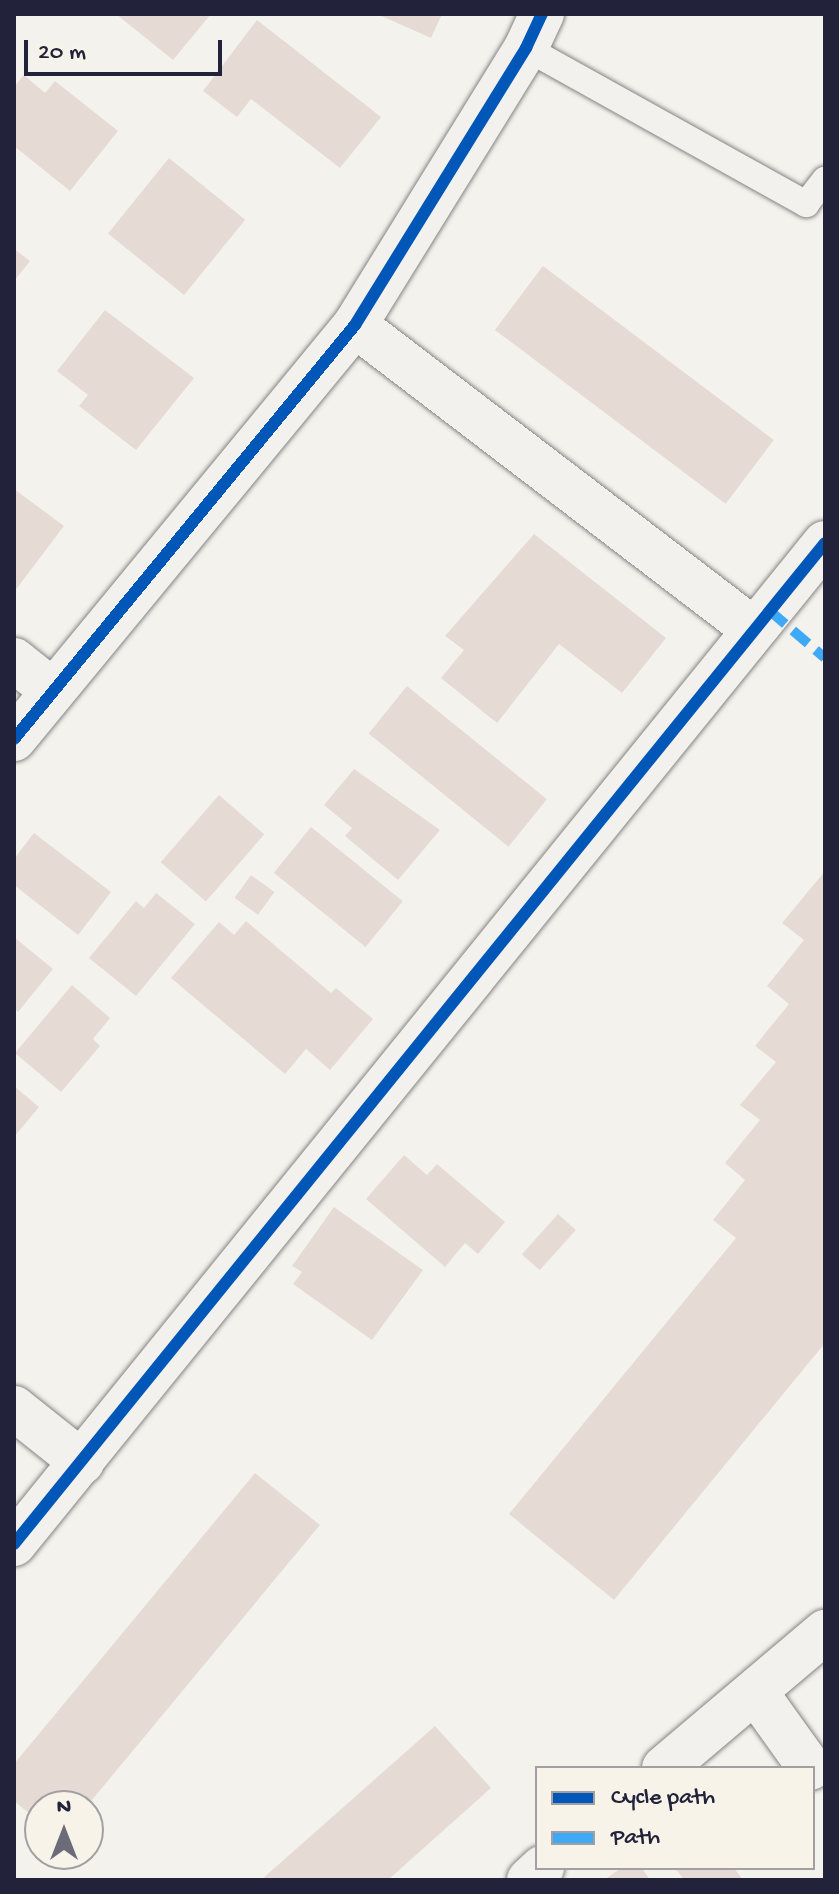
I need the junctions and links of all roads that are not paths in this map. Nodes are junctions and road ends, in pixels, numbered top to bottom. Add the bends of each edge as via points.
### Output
1 (534, 31) edge
2 (825, 180) edge
3 (355, 325) junction
4 (825, 543) edge
5 (753, 629) junction
6 (14, 660) edge
7 (53, 691) junction
8 (14, 739) edge
9 (14, 1408) edge
10 (82, 1462) junction
11 (14, 1544) edge
12 (825, 1632) edge
13 (757, 1694) junction
14 (667, 1766) edge
15 (809, 1766) edge

1 - 2 lane via 806,204
1 - 3 street
3 - 5 street
3 - 7 street
4 - 5 street
5 - 10 street
6 - 7 street
7 - 8 street
9 - 10 street
10 - 11 street
12 - 13 street
13 - 14 street
13 - 15 street

